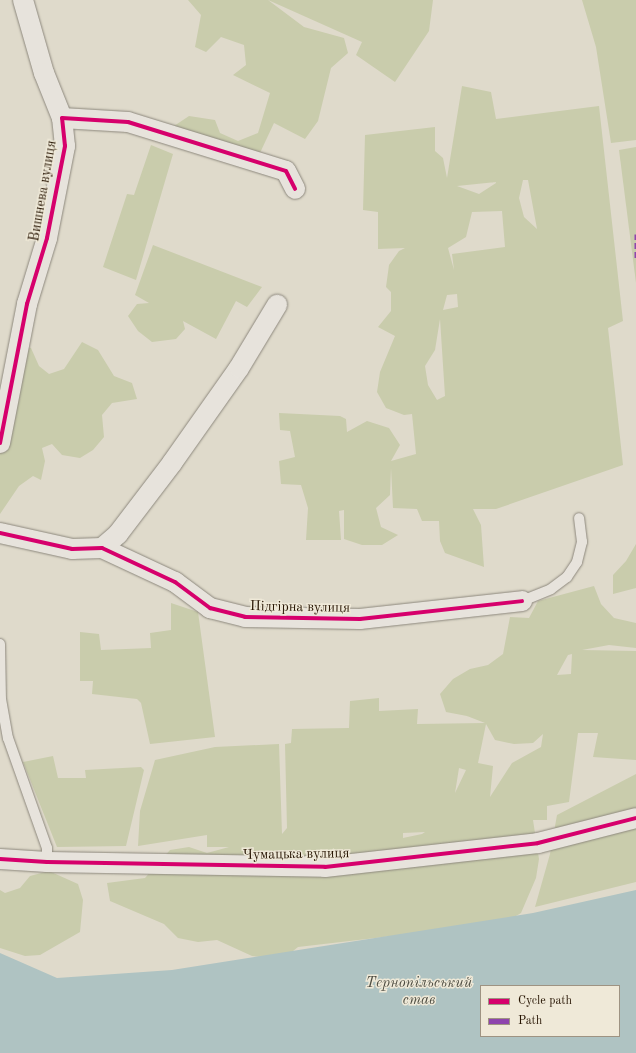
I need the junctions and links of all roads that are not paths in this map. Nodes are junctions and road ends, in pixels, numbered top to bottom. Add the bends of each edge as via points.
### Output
1 (23, 0) edge
2 (62, 118) junction
3 (295, 189) dead end
4 (277, 305) dead end
5 (0, 443) edge
6 (579, 518) dead end
7 (0, 533) edge
8 (102, 548) junction
9 (522, 601) joint
10 (0, 644) edge
11 (636, 818) edge
12 (0, 858) edge
13 (47, 862) junction

1 - 2 street, Вишнева вулиця via 44,72
2 - 3 street via 128,122 286,171
2 - 5 street, Вишнева вулиця via 65,146 47,238 26,311
4 - 8 street via 239,368 172,463 118,534
6 - 9 lane via 582,542 577,562 551,589
7 - 8 street, Підгірна вулиця via 72,549
8 - 9 street, Підгірна вулиця via 176,582 210,608 245,617 360,619
10 - 13 lane via 1,699 8,738 47,848
11 - 13 street, Чумацька вулиця via 538,843 325,867
12 - 13 street, Чумацька вулиця

